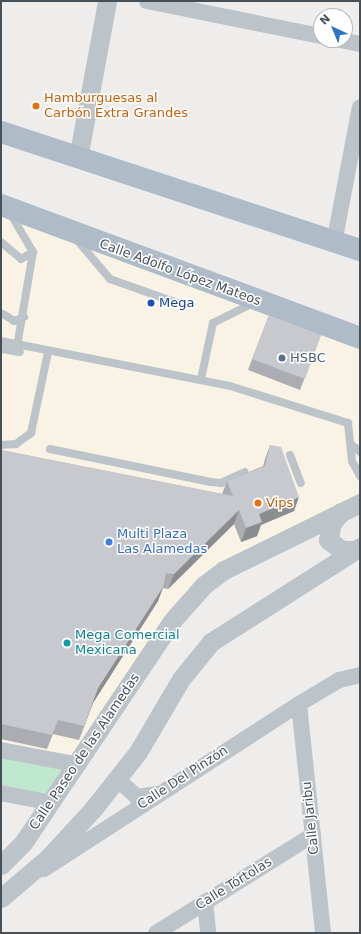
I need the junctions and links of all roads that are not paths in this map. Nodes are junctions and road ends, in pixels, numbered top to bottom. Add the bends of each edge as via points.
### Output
1 (107, 1) edge
2 (147, 1) edge
3 (313, 34) edge
4 (360, 107) edge
5 (1, 132) edge
6 (78, 158) junction
7 (4, 206) edge
8 (72, 233) junction
9 (1, 242) edge
10 (334, 243) junction
11 (360, 250) edge
12 (33, 252) junction
13 (257, 301) junction
14 (183, 306) dead end
15 (3, 314) dead end
16 (24, 317) junction
17 (360, 338) edge
18 (1, 341) edge
19 (1, 349) edge
20 (17, 349) junction
21 (48, 352) junction
22 (201, 379) junction
23 (352, 445) junction
24 (1, 446) edge
25 (50, 449) dead end
26 (360, 452) edge
27 (290, 455) dead end
28 (245, 472) edge
29 (360, 476) edge
30 (301, 483) dead end
31 (360, 503) edge
32 (341, 512) junction
33 (357, 549) edge
34 (360, 675) edge
35 (299, 704) junction
36 (1, 750) edge
37 (79, 765) junction
38 (117, 779) junction
39 (161, 792) junction
40 (1, 793) edge
41 (52, 803) junction
42 (313, 835) junction
43 (1, 865) edge
44 (6, 894) edge
45 (205, 902) junction
46 (156, 933) edge
47 (208, 933) edge
48 (323, 933) edge

1 - 6 street
2 - 3 street
4 - 10 street
5 - 6 main road
6 - 10 main road
7 - 8 main road, Calle Adolfo López Mateos
7 - 12 lane
8 - 13 main road, Calle Adolfo López Mateos
8 - 14 lane via 110,279
9 - 12 lane via 21,259
10 - 11 main road
12 - 16 lane
13 - 17 main road, Calle Adolfo López Mateos
13 - 22 lane via 213,323
15 - 16 lane via 14,321
16 - 20 lane
18 - 20 lane
19 - 20 lane
20 - 21 lane
21 - 22 lane
21 - 24 lane via 32,433 16,444
22 - 23 lane via 297,405 348,423 347,432
23 - 26 lane
23 - 29 lane via 352,460
25 - 28 lane via 211,482 221,482
27 - 30 lane
31 - 32 street, Calle Paseo de las Alamedas
32 - 33 street via 332,523 328,540 342,550
32 - 37 street, Calle Paseo de las Alamedas via 224,570 204,585 172,622
33 - 38 street via 211,642 185,673 150,733
34 - 35 street, Calle Del Pinzón via 339,680
35 - 39 street, Calle Del Pinzón
35 - 42 street, Calle Jaribu
36 - 37 street
37 - 41 street, Calle Paseo de las Alamedas
38 - 39 street via 136,797
38 - 44 street via 68,837
39 - 44 street, Calle Del Pinzón
40 - 41 street
41 - 43 street, Calle Paseo de las Alamedas via 23,843
42 - 45 street, Calle Tórtolas
42 - 48 street, Calle Jaribu
45 - 46 street, Calle Tórtolas
45 - 47 street

